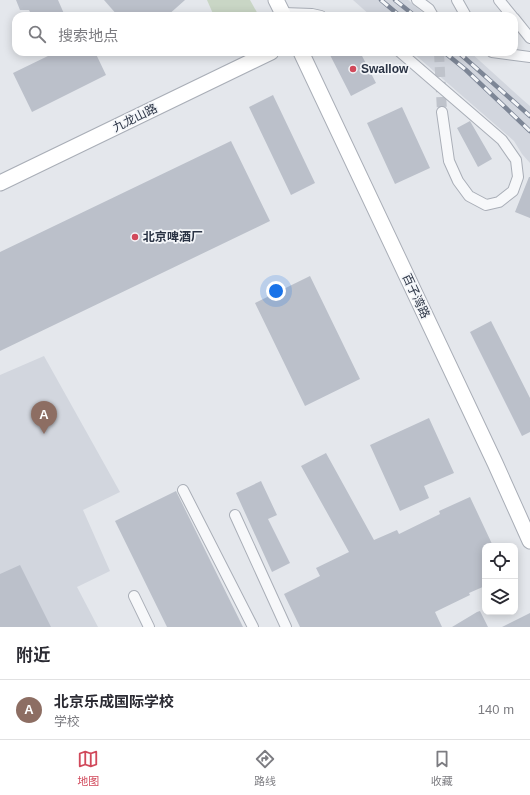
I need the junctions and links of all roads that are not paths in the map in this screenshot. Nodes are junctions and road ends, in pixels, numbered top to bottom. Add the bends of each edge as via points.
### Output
1 (417, 0) edge
2 (457, 0) edge
3 (499, 0) edge
4 (281, 10) edge
5 (296, 12) edge
6 (431, 12) edge
7 (464, 12) edge
8 (509, 12) edge
9 (518, 23) edge
10 (530, 38) edge
11 (518, 55) edge
12 (263, 56) edge
13 (303, 56) edge
14 (405, 56) edge
15 (530, 57) edge
16 (442, 112) tunnel mouth
17 (0, 184) edge
18 (183, 490) dead end
19 (235, 515) dead end
20 (530, 541) edge
21 (134, 596) dead end
22 (149, 627) edge
23 (253, 627) edge
24 (286, 627) edge

1 - 6 street
2 - 7 street
3 - 8 street
4 - 5 street
9 - 10 street
11 - 15 street
12 - 17 street, 九龙山路
13 - 20 street, 百子湾路
14 - 16 street via 502,140 516,160 518,177 513,191 499,202 486,206 469,196 458,181 449,161
18 - 23 street
19 - 24 street
21 - 22 street

